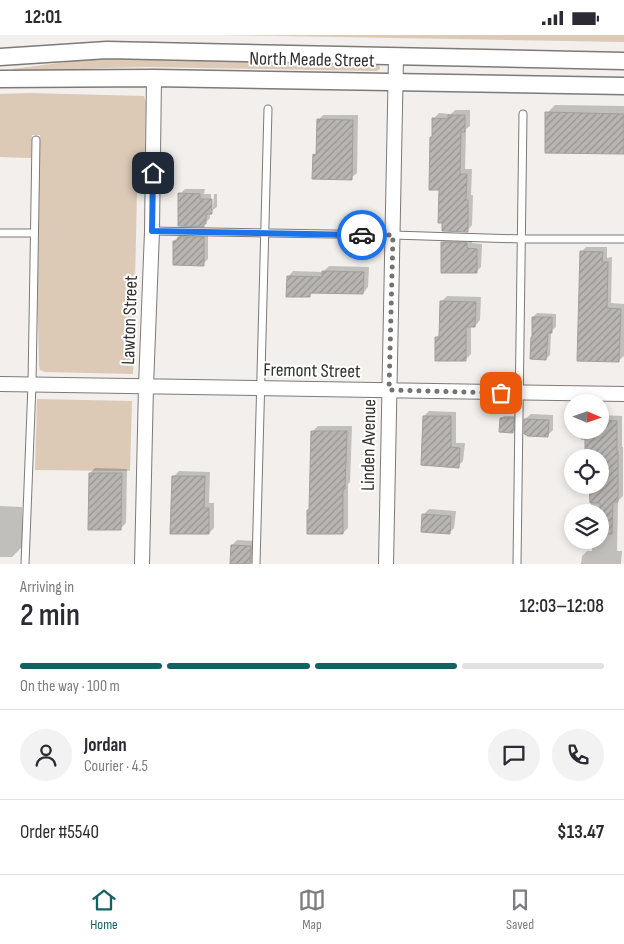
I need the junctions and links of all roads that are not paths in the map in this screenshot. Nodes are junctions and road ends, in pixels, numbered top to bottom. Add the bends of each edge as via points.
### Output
1 (0, 48) edge
2 (38, 54) junction
3 (0, 57) edge
4 (396, 57) junction
5 (624, 61) edge
6 (154, 78) junction
7 (0, 79) edge
8 (396, 82) junction
9 (624, 86) edge
10 (268, 109) dead end
11 (524, 114) dead end
12 (36, 141) dead end
13 (152, 231) junction
14 (0, 233) edge
15 (34, 233) junction
16 (266, 234) junction
17 (393, 235) junction
18 (522, 239) junction
19 (624, 239) edge
20 (0, 383) edge
21 (32, 384) junction
22 (146, 386) junction
23 (260, 389) junction
24 (389, 390) junction
25 (519, 393) junction
26 (624, 395) edge
27 (25, 564) edge
28 (142, 564) edge
29 (256, 564) edge
30 (386, 564) edge
31 (517, 564) edge

1 - 2 street
2 - 3 street, North Meade Street
2 - 4 street, North Meade Street via 106,50
4 - 5 street, North Meade Street
4 - 8 street, Linden Avenue
6 - 7 street, North Meade Street
6 - 8 street, North Meade Street
6 - 13 street, Lawton Street
8 - 9 street, North Meade Street
8 - 17 street, Linden Avenue
10 - 16 lane
11 - 18 lane
12 - 15 lane
13 - 16 lane
13 - 22 street, Lawton Street
14 - 15 lane
15 - 21 lane
16 - 17 lane
16 - 23 lane
17 - 18 lane
17 - 24 street, Linden Avenue
18 - 19 lane
18 - 25 lane
20 - 21 street, Fremont Street
21 - 22 street, Fremont Street
21 - 27 lane
22 - 23 street, Fremont Street
22 - 28 street, Lawton Street
23 - 24 street, Fremont Street
23 - 29 lane
24 - 25 street, Fremont Street
24 - 30 street, Linden Avenue
25 - 26 street, Fremont Street
25 - 31 lane

